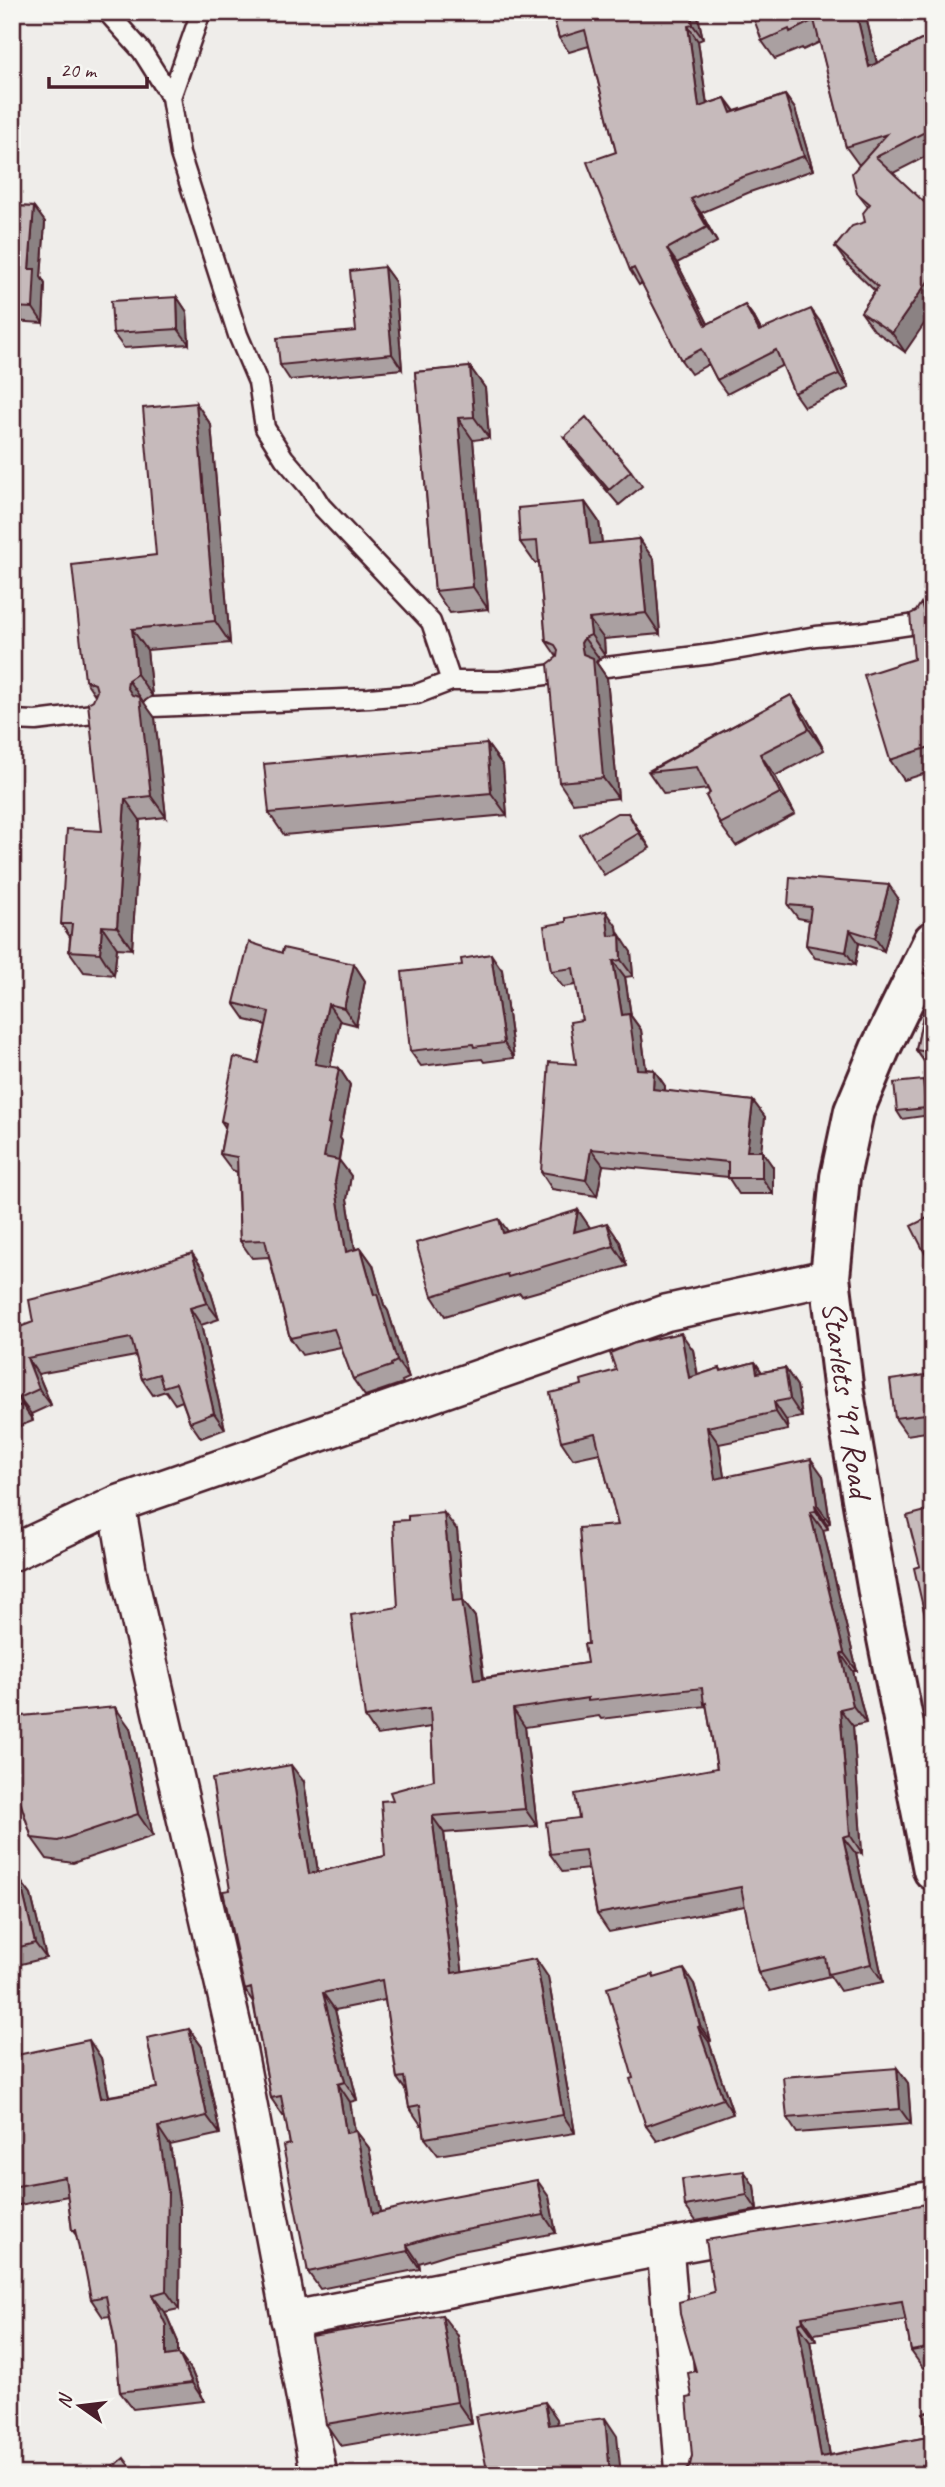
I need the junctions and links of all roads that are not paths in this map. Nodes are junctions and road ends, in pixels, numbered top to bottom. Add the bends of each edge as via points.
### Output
1 (107, 12) edge
2 (201, 12) edge
3 (171, 97) junction
4 (923, 623) edge
5 (606, 667) dead end
6 (561, 673) edge
7 (451, 681) junction
8 (153, 707) dead end
9 (101, 713) edge
10 (12, 720) edge
11 (933, 942) edge
12 (830, 1277) junction
13 (117, 1504) junction
14 (12, 1553) edge
15 (933, 1870) edge
16 (933, 2199) edge
17 (665, 2247) junction
18 (289, 2320) junction
19 (319, 2475) edge
20 (684, 2475) edge

1 - 3 lane via 142,51
2 - 3 lane
3 - 7 lane via 180,154 238,335 258,382 265,428 321,506 431,622
4 - 5 lane
6 - 7 lane
7 - 8 lane via 417,694
9 - 10 lane
11 - 12 street, Starlets '91 Road via 854,1111 840,1177
12 - 13 street via 665,1313
12 - 15 street, Starlets '91 Road via 844,1393 879,1598
13 - 14 street
13 - 18 street via 129,1575 239,2052
16 - 17 street
17 - 18 street
17 - 20 street
18 - 19 street

